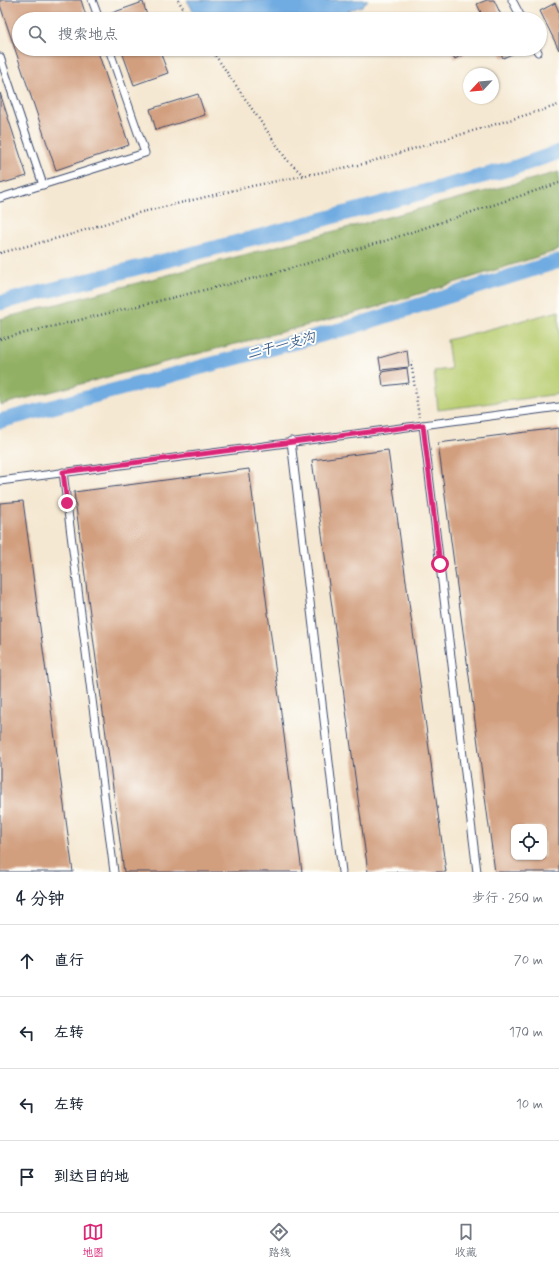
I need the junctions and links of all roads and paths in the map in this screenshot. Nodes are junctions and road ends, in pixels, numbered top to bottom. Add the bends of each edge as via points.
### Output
1 (92, 0) edge
2 (178, 0) edge
3 (512, 0) edge
4 (96, 12) edge
5 (186, 12) edge
6 (518, 12) edge
7 (111, 56) edge
8 (216, 56) edge
9 (0, 57) edge
10 (559, 105) edge
11 (304, 176) junction
12 (559, 183) edge
13 (43, 185) junction
14 (0, 198) edge
15 (0, 253) edge
16 (0, 339) edge
17 (411, 361) dead end
18 (559, 407) edge
19 (421, 425) junction
20 (291, 442) junction
21 (63, 472) junction
22 (0, 481) edge
23 (114, 872) edge
24 (342, 872) edge
25 (477, 872) edge

1 - 4 lane
2 - 5 path
3 - 6 lane
7 - 13 lane via 145,153
8 - 11 path via 286,160
9 - 13 lane
10 - 11 path via 371,162
11 - 15 path via 138,213 66,236
12 - 16 path via 385,241 266,275
13 - 14 lane
17 - 19 path
18 - 19 lane
19 - 20 lane
19 - 25 lane
20 - 21 lane
20 - 24 lane
21 - 22 lane
21 - 23 lane

